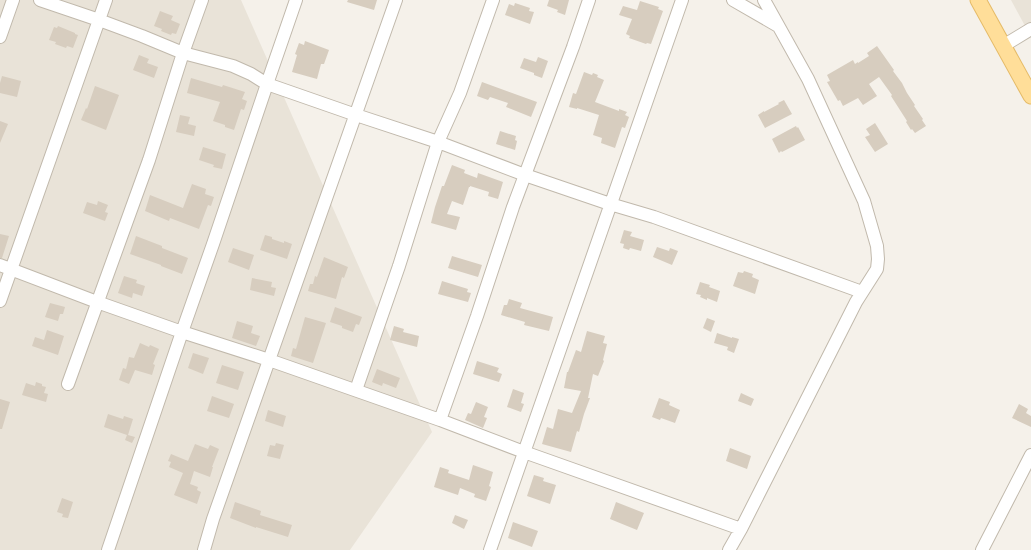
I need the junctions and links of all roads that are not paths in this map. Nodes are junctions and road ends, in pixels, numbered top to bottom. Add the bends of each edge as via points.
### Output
1 (13, 0) edge
2 (40, 0) edge
3 (106, 0) edge
4 (202, 0) edge
5 (296, 0) edge
6 (396, 0) edge
7 (493, 0) edge
8 (589, 0) edge
9 (682, 0) edge
10 (764, 0) edge
11 (978, 0) edge
12 (740, 1) edge
13 (99, 20) junction
14 (779, 27) junction
15 (1031, 29) edge
16 (0, 37) edge
17 (1003, 46) junction
18 (183, 53) junction
19 (267, 84) junction
20 (1031, 96) edge
21 (356, 115) junction
22 (438, 142) junction
23 (525, 175) junction
24 (610, 204) junction
25 (5, 267) edge
26 (862, 292) junction
27 (0, 301) edge
28 (97, 302) junction
29 (182, 332) junction
30 (269, 360) junction
31 (68, 384) dead end
32 (356, 390) junction
33 (440, 420) junction
34 (524, 452) junction
35 (1031, 455) edge
36 (740, 529) junction
37 (108, 550) edge
38 (204, 550) edge
39 (490, 550) edge
40 (729, 550) edge
41 (982, 550) edge

1 - 16 street
2 - 13 street
3 - 13 street
4 - 18 street
5 - 19 street
6 - 21 street
7 - 22 street via 460,93
8 - 23 street
9 - 24 street
10 - 14 street
11 - 17 main road
12 - 14 street
13 - 18 street
13 - 25 street
14 - 26 street via 808,79 864,202 877,246 878,259 877,269
15 - 17 street
17 - 20 main road
18 - 19 street via 233,66
18 - 28 street via 149,160
19 - 21 street
19 - 29 street
21 - 22 street
21 - 30 street
22 - 23 street
22 - 32 street
23 - 24 street
23 - 33 street
24 - 26 street
24 - 34 street
25 - 27 street
25 - 28 street
26 - 36 street
28 - 29 street
28 - 31 street
29 - 30 street
29 - 37 street
30 - 32 street
30 - 38 street
32 - 33 street
33 - 34 street
34 - 36 street
34 - 39 street
35 - 41 street
36 - 40 street

